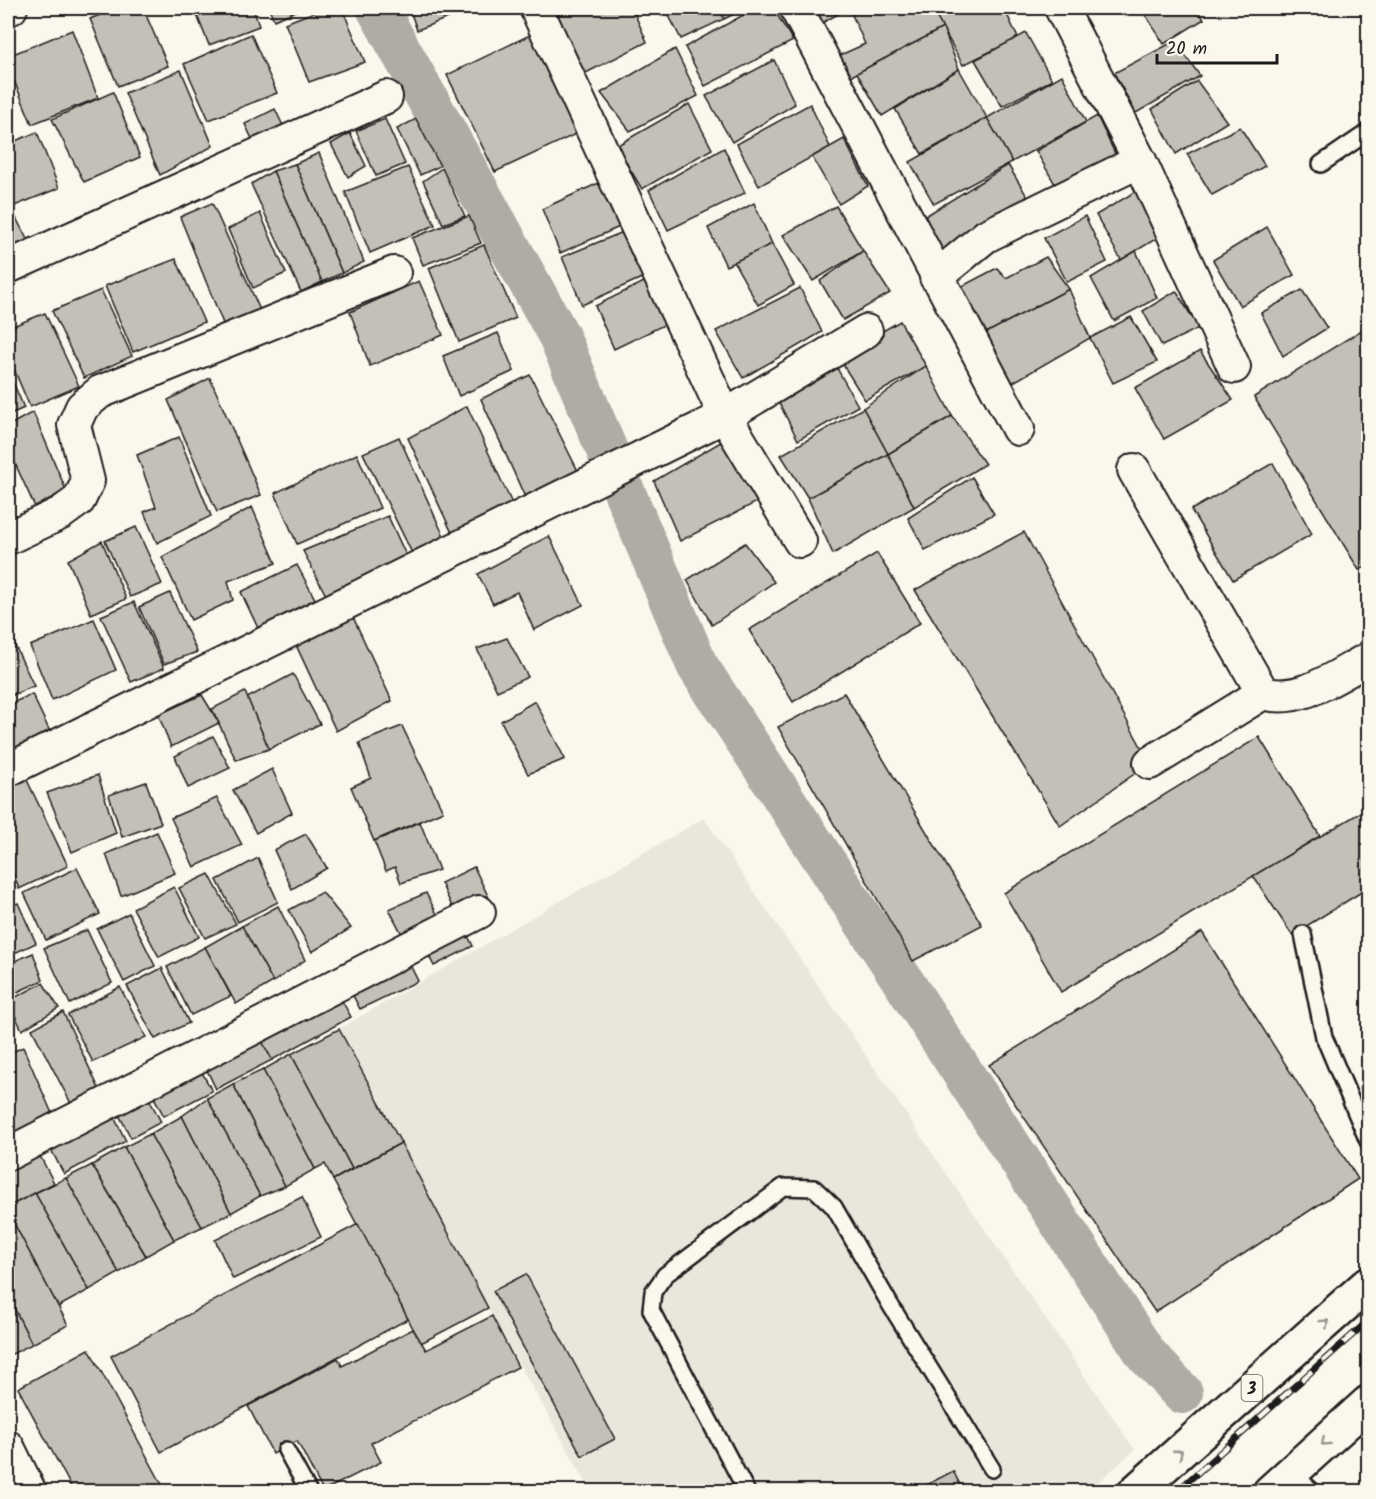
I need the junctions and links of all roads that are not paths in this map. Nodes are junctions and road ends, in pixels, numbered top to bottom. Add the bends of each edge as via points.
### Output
1 (536, 8) edge
2 (796, 8) edge
3 (1061, 8) edge
4 (386, 97) dead end
5 (1368, 132) edge
6 (1140, 161) junction
7 (1321, 164) dead end
8 (8, 267) edge
9 (394, 273) dead end
10 (936, 277) junction
11 (866, 331) dead end
12 (1234, 367) dead end
13 (725, 416) junction
14 (1018, 429) dead end
15 (1134, 470) dead end
16 (8, 538) edge
17 (800, 541) dead end
18 (1368, 659) edge
19 (1263, 693) junction
20 (1150, 763) dead end
21 (8, 770) edge
22 (479, 912) dead end
23 (1303, 934) dead end
24 (1368, 1141) edge
25 (8, 1154) edge
26 (1368, 1284) edge
27 (1368, 1403) edge
28 (8, 1447) edge
29 (286, 1450) dead end
30 (992, 1469) dead end
31 (1292, 1485) edge
32 (30, 1491) edge
33 (309, 1491) edge
34 (747, 1491) edge
35 (1135, 1491) edge

1 - 13 street
2 - 10 street
3 - 6 street
4 - 8 street
5 - 7 lane
6 - 10 street via 986,236
6 - 12 street
9 - 16 street via 100,392 82,407 74,424 88,481 79,500
10 - 14 street
11 - 13 street
13 - 17 street
13 - 21 street
15 - 19 street
18 - 19 street via 1302,693 1278,698
19 - 20 street
22 - 25 street
23 - 24 lane via 1324,1037
35 -> 26 highway, 3
27 -> 31 highway
28 - 32 street
29 - 33 lane
30 - 34 lane via 834,1207 814,1188 783,1186 664,1275 653,1292 651,1310 658,1326

